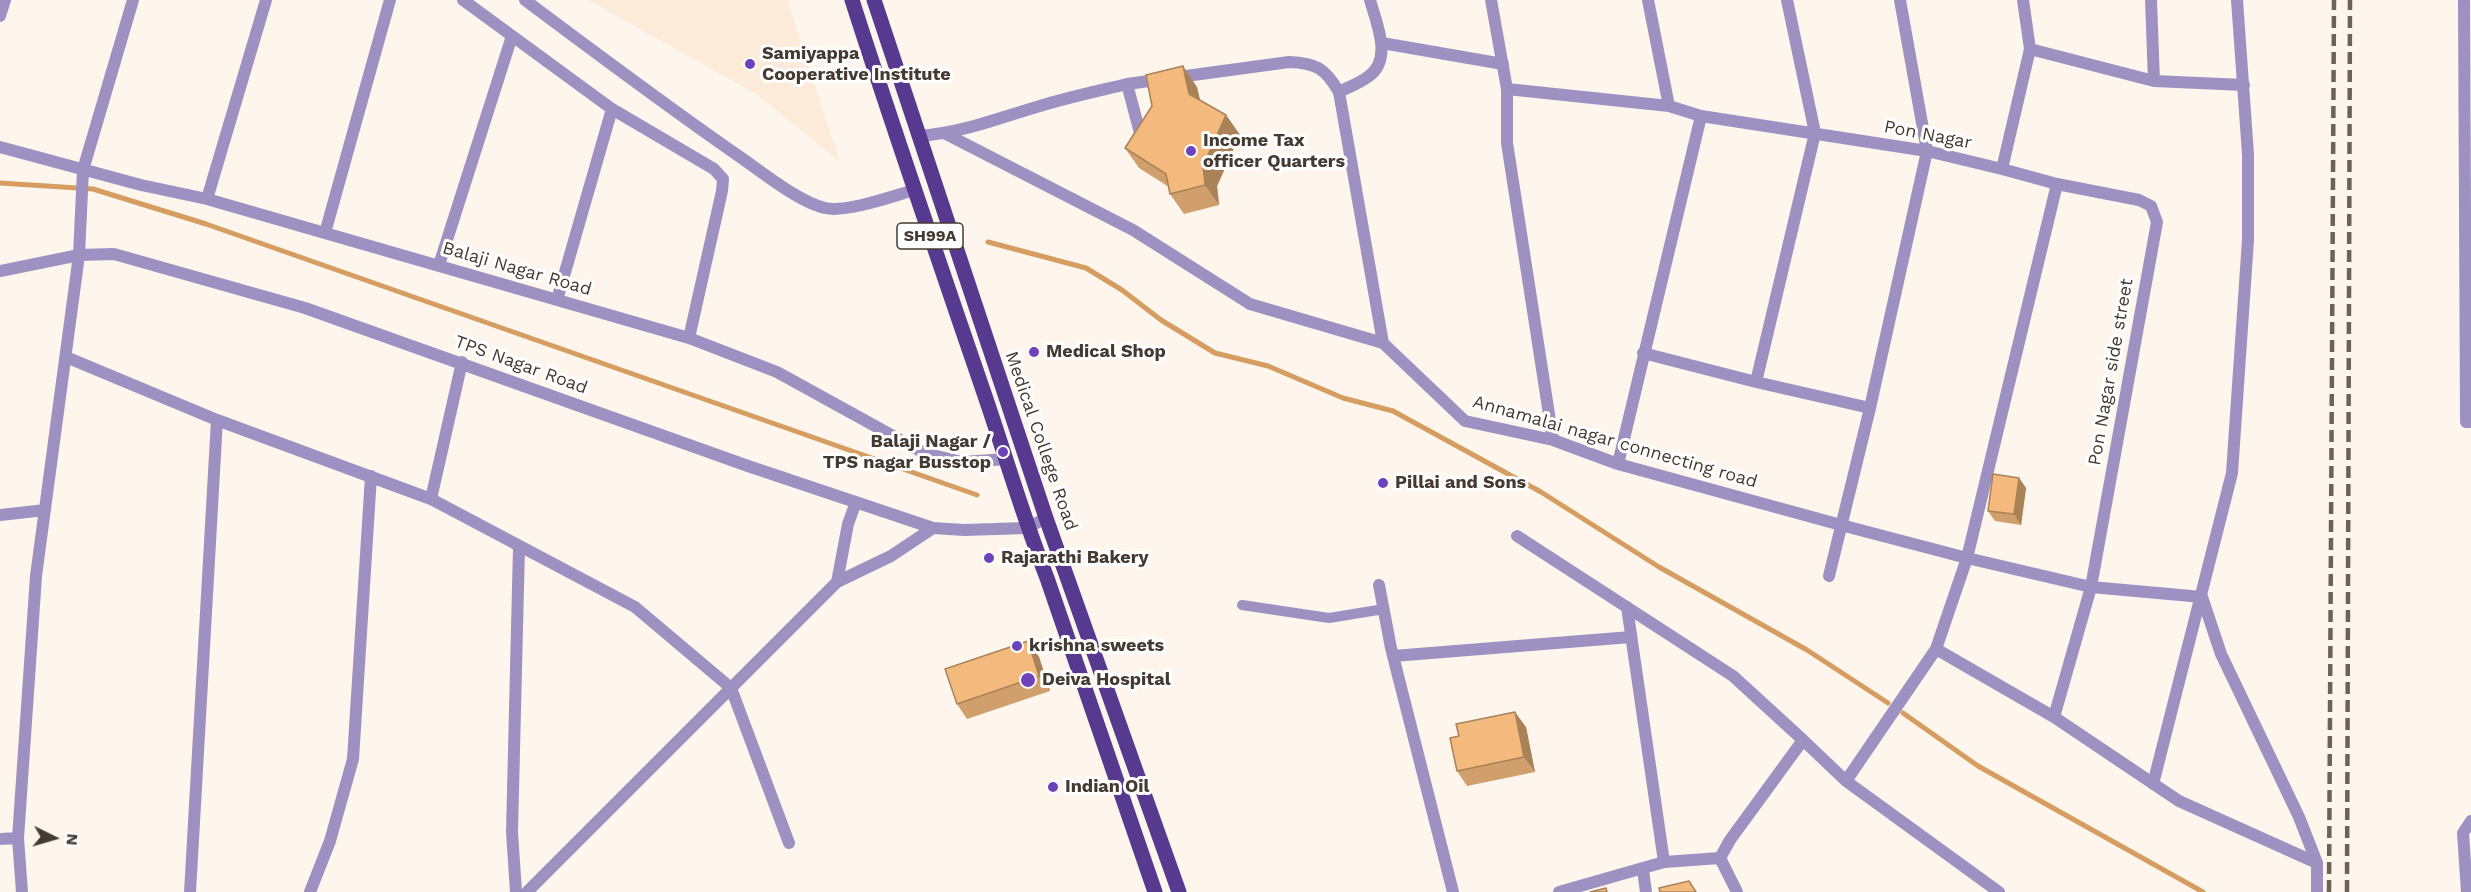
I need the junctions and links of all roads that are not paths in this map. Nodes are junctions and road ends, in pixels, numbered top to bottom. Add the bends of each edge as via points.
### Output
1 (5, 0) edge
2 (133, 0) edge
3 (266, 0) edge
4 (390, 0) edge
5 (463, 0) edge
6 (525, 0) edge
7 (852, 0) edge
8 (874, 0) edge
9 (1370, 0) edge
10 (1491, 0) edge
11 (1648, 0) edge
12 (1787, 0) edge
13 (1900, 0) edge
14 (2023, 0) edge
15 (2151, 0) edge
16 (2237, 0) edge
17 (2464, 0) edge
18 (0, 16) edge
19 (512, 36) junction
20 (1382, 43) junction
21 (2030, 49) junction
22 (2468, 61) edge
23 (1503, 64) junction
24 (2154, 81) junction
25 (1127, 84) junction
26 (2244, 85) junction
27 (1507, 89) junction
28 (1339, 92) junction
29 (1669, 106) junction
30 (612, 109) junction
31 (1701, 116) junction
32 (1140, 133) edge
33 (1815, 133) junction
34 (946, 134) junction
35 (918, 136) junction
36 (0, 147) edge
37 (1927, 151) junction
38 (2002, 169) junction
39 (83, 175) junction
40 (2056, 184) junction
41 (914, 190) junction
42 (207, 200) junction
43 (325, 232) junction
44 (79, 255) junction
45 (439, 265) junction
46 (0, 271) edge
47 (557, 300) junction
48 (689, 338) junction
49 (1383, 343) junction
50 (1643, 353) junction
51 (66, 357) junction
52 (462, 362) junction
53 (1756, 382) junction
54 (1870, 408) junction
55 (217, 420) junction
56 (2471, 422) edge
57 (1552, 440) junction
58 (1618, 464) junction
59 (1009, 465) junction
60 (371, 476) junction
61 (431, 499) junction
62 (856, 502) junction
63 (45, 510) junction
64 (1044, 511) junction
65 (0, 515) edge
66 (1841, 525) junction
67 (933, 528) junction
68 (1027, 528) junction
69 (1517, 536) dead end
70 (519, 547) junction
71 (1967, 558) junction
72 (1829, 576) dead end
73 (837, 582) junction
74 (1379, 585) dead end
75 (2091, 587) junction
76 (2202, 597) junction
77 (1242, 605) dead end
78 (1627, 607) junction
79 (1384, 609) junction
80 (1631, 637) junction
81 (1936, 649) junction
82 (1393, 656) junction
83 (730, 688) junction
84 (2054, 717) junction
85 (1803, 740) junction
86 (1846, 781) junction
87 (2154, 784) junction
88 (2471, 820) edge
89 (18, 838) junction
90 (0, 839) edge
91 (789, 843) dead end
92 (1720, 858) junction
93 (1664, 862) junction
94 (2317, 863) junction
95 (1643, 870) junction
96 (22, 892) edge
97 (190, 892) edge
98 (310, 892) edge
99 (516, 892) edge
100 (527, 892) edge
101 (1155, 892) edge
102 (1179, 892) edge
103 (1453, 892) edge
104 (1559, 892) edge
105 (1646, 892) edge
106 (1737, 892) edge
107 (1999, 892) edge
108 (2317, 892) edge
109 (2468, 892) edge

1 - 18 street
2 - 39 street
3 - 42 street
4 - 43 street
5 - 19 street
6 - 41 street via 668,108 806,200 826,209 868,204
7 - 41 main road, SH99A
8 - 35 main road, Medical College Road / SH99A
9 - 20 street
10 - 23 street
11 - 29 street
12 - 33 street
13 - 37 street
14 - 21 street
15 - 24 street
16 - 26 street
17 - 22 street
19 - 30 street
19 - 45 street
20 - 23 street
20 - 28 street via 1381,56 1371,75
21 - 24 street
21 - 38 street
22 - 56 street via 2466,422
23 - 27 street
24 - 26 street
25 - 28 street via 1289,62 1308,63 1328,74
25 - 32 street
25 - 34 street
26 - 76 street via 2248,240 2232,473
27 - 29 street, Pon Nagar
27 - 57 street via 1507,142
28 - 49 street
29 - 31 street, Pon Nagar
30 - 47 street
30 - 48 street via 714,168 723,179
31 - 33 street, Pon Nagar
31 - 50 street
33 - 37 street, Pon Nagar
33 - 53 street
34 - 35 street
34 - 49 street, Annamalai nagar connecting road via 1133,230 1250,304
35 - 64 main road, Medical College Road / SH99A
36 - 39 street, Balaji Nagar Road
37 - 38 street, Pon Nagar
37 - 54 street
38 - 40 street, Pon Nagar side street
39 - 42 street, Balaji Nagar Road
39 - 44 street
40 - 71 street
40 - 75 street, Pon Nagar side street via 2139,200 2151,206 2157,222
41 - 59 main road, SH99A
42 - 43 street, Balaji Nagar Road
43 - 45 street, Balaji Nagar Road
44 - 46 street, TPS Nagar Road
44 - 51 street
44 - 52 street, TPS Nagar Road via 114,254 305,308
45 - 47 street, Balaji Nagar Road
47 - 48 street, Balaji Nagar Road
48 - 59 street, Balaji Nagar Road via 777,372 924,453 962,462
49 - 57 street, Annamalai nagar connecting road via 1465,421
50 - 53 street
50 - 58 street
51 - 55 street
51 - 63 street
52 - 61 street
52 - 62 street, TPS Nagar Road
53 - 54 street
54 - 66 street
55 - 60 street
55 - 97 street
57 - 58 street, Annamalai nagar connecting road
58 - 66 street, Annamalai nagar connecting road
59 - 68 main road, SH99A
60 - 61 street
60 - 98 street via 353,759 330,841
61 - 70 street
62 - 67 street, TPS Nagar Road
62 - 73 street
63 - 65 street
63 - 89 street via 36,576
64 - 68 street
64 - 102 main road, Medical College Road / SH99A
66 - 71 street, Annamalai nagar connecting road
66 - 72 street
67 - 68 street, TPS Nagar Road
67 - 73 street via 891,556
68 - 101 main road, SH99A
69 - 78 street
70 - 83 street via 635,607
70 - 99 street via 512,832
71 - 75 street, Annamalai nagar connecting road
71 - 81 street
73 - 83 street
74 - 79 street
75 - 76 street
75 - 84 street, Pon Nagar side street
76 - 87 street
76 - 94 street via 2221,654 2300,817
77 - 79 lane via 1329,618
78 - 80 street
78 - 85 street via 1733,676
79 - 82 street
80 - 82 street
80 - 93 street
81 - 84 street
81 - 86 street
82 - 103 street
83 - 91 street
83 - 100 street
84 - 87 street
85 - 86 street
85 - 92 street
86 - 107 street
87 - 94 street via 2179,801
88 - 109 street via 2463,833
89 - 90 street
89 - 96 street
92 - 93 street
92 - 106 street
93 - 95 street
94 - 108 street
95 - 104 street
95 - 105 street

